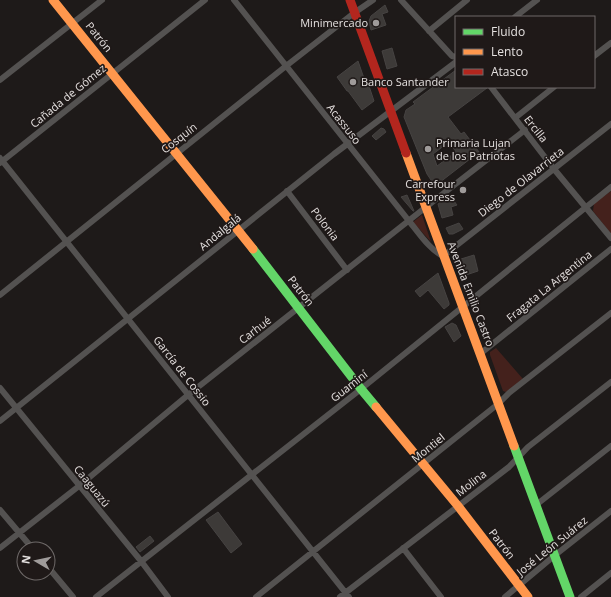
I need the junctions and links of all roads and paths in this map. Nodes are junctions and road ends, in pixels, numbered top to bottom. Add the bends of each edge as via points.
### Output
1 (53, 0) edge
2 (102, 0) edge
3 (205, 0) edge
4 (234, 0) edge
5 (350, 0) edge
6 (373, 0) edge
7 (401, 0) edge
8 (467, 0) edge
9 (537, 0) edge
10 (354, 13) junction
11 (516, 16) edge
12 (72, 24) junction
13 (430, 31) junction
14 (611, 43) edge
15 (595, 55) edge
16 (455, 57) edge
17 (455, 63) edge
18 (286, 66) junction
19 (112, 73) junction
20 (0, 80) edge
21 (492, 88) edge
22 (553, 88) edge
23 (391, 111) junction
24 (515, 118) junction
25 (611, 124) edge
26 (525, 130) junction
27 (347, 144) junction
28 (176, 153) junction
29 (1, 161) edge
30 (554, 169) junction
31 (611, 187) edge
32 (287, 191) junction
33 (426, 207) junction
34 (585, 207) junction
35 (409, 221) junction
36 (239, 230) junction
37 (611, 238) edge
38 (66, 242) junction
39 (611, 249) edge
40 (443, 256) junction
41 (347, 270) junction
42 (0, 295) edge
43 (463, 307) junction
44 (298, 308) junction
45 (611, 313) edge
46 (127, 319) junction
47 (480, 354) junction
48 (611, 382) edge
49 (0, 388) edge
50 (361, 389) junction
51 (188, 395) junction
52 (498, 404) junction
53 (17, 408) junction
54 (0, 421) edge
55 (611, 446) edge
56 (518, 458) junction
57 (424, 464) junction
58 (252, 475) junction
59 (79, 486) junction
60 (536, 505) junction
61 (458, 506) junction
62 (0, 510) edge
63 (611, 511) edge
64 (19, 533) junction
65 (26, 541) edge
66 (0, 548) edge
67 (403, 548) junction
68 (313, 552) junction
69 (554, 556) junction
70 (141, 561) junction
71 (611, 573) edge
72 (56, 577) edge
73 (519, 586) junction
74 (345, 596) edge
75 (73, 597) edge
76 (96, 597) edge
77 (168, 597) edge
78 (256, 597) edge
79 (441, 597) edge
80 (505, 597) edge
81 (528, 597) edge
82 (570, 597) edge
83 (581, 597) edge

1 - 12 street, Patrón
2 - 12 street
3 - 19 street, Cañada de Gómez
4 - 18 street, Acassuso
5 - 10 street, Avenida Emilio Castro
6 - 10 street, Cosquín
7 - 13 street
8 - 13 street
9 - 11 street
10 - 18 street, Cosquín
10 - 23 street, Avenida Emilio Castro
12 - 19 street, Patrón
12 - 20 street
13 - 16 street
14 - 15 street
17 - 23 street, Andalgalá
18 - 27 street, Acassuso
18 - 28 street, Cosquín
19 - 28 street, Patrón
19 - 29 street, Cañada de Gómez
21 - 24 street, Ercilla
22 - 24 street
23 - 27 street, Andalgalá
23 - 33 street, Avenida Emilio Castro
24 - 26 street, Ercilla
25 - 30 street, Diego de Olavarrieta
26 - 30 street, Ercilla
26 - 33 street, Carhué
27 - 32 street, Andalgalá
27 - 35 street, Acassuso
28 - 36 street, Patrón
28 - 38 street, Cosquín
29 - 38 street, García de Cossio
30 - 34 street, Ercilla
30 - 40 street, Diego de Olavarrieta
31 - 34 street, Guaminí
32 - 36 street, Andalgalá
32 - 41 street, Polonia
33 - 35 street, Carhué
33 - 40 street, Avenida Emilio Castro
34 - 37 street, Ercilla
34 - 43 street, Guaminí
35 - 40 street, Acassuso via 430,247
35 - 41 street, Carhué
36 - 44 street, Patrón
36 - 46 street, Andalgalá
38 - 42 street, Cosquín
38 - 46 street, García de Cossio
39 - 47 street, Fragata La Argentina
40 - 43 street, Avenida Emilio Castro
41 - 44 street, Carhué
43 - 47 street, Avenida Emilio Castro
43 - 50 street, Guaminí
44 - 50 street, Patrón
44 - 51 street, Carhué
45 - 52 street, Montiel via 509,392
46 - 51 street, García de Cossio
46 - 53 street, Andalgalá
47 - 52 street, Avenida Emilio Castro
48 - 56 street, Molina via 528,447
49 - 53 street, Caaguazú
50 - 57 street, Patrón
50 - 58 street, Guaminí
51 - 58 street, García de Cossio
51 - 59 street, Carhué
52 - 56 street, Avenida Emilio Castro
52 - 57 street, Montiel
53 - 54 street, Andalgalá
53 - 59 street, Caaguazú
55 - 60 street
56 - 60 street, Avenida Emilio Castro
56 - 61 street, Molina
57 - 61 street, Patrón
57 - 68 street, Montiel
58 - 68 street, García de Cossio
58 - 70 street, Guaminí
59 - 64 street, Carhué
59 - 70 street, Caaguazú
60 - 69 street, Avenida Emilio Castro
61 - 67 street, Molina
61 - 73 street, Patrón
62 - 64 street
63 - 69 street, José León Suárez
64 - 65 street
64 - 66 street, Carhué
67 - 74 street, Molina
67 - 79 street
68 - 74 street, García de Cossio
68 - 78 street, Montiel
69 - 73 street, José León Suárez
69 - 82 street, Avenida Emilio Castro
70 - 76 street, Guaminí
70 - 77 street, Caaguazú
71 - 83 street
72 - 75 street
73 - 80 street, José León Suárez
73 - 81 street, Patrón

